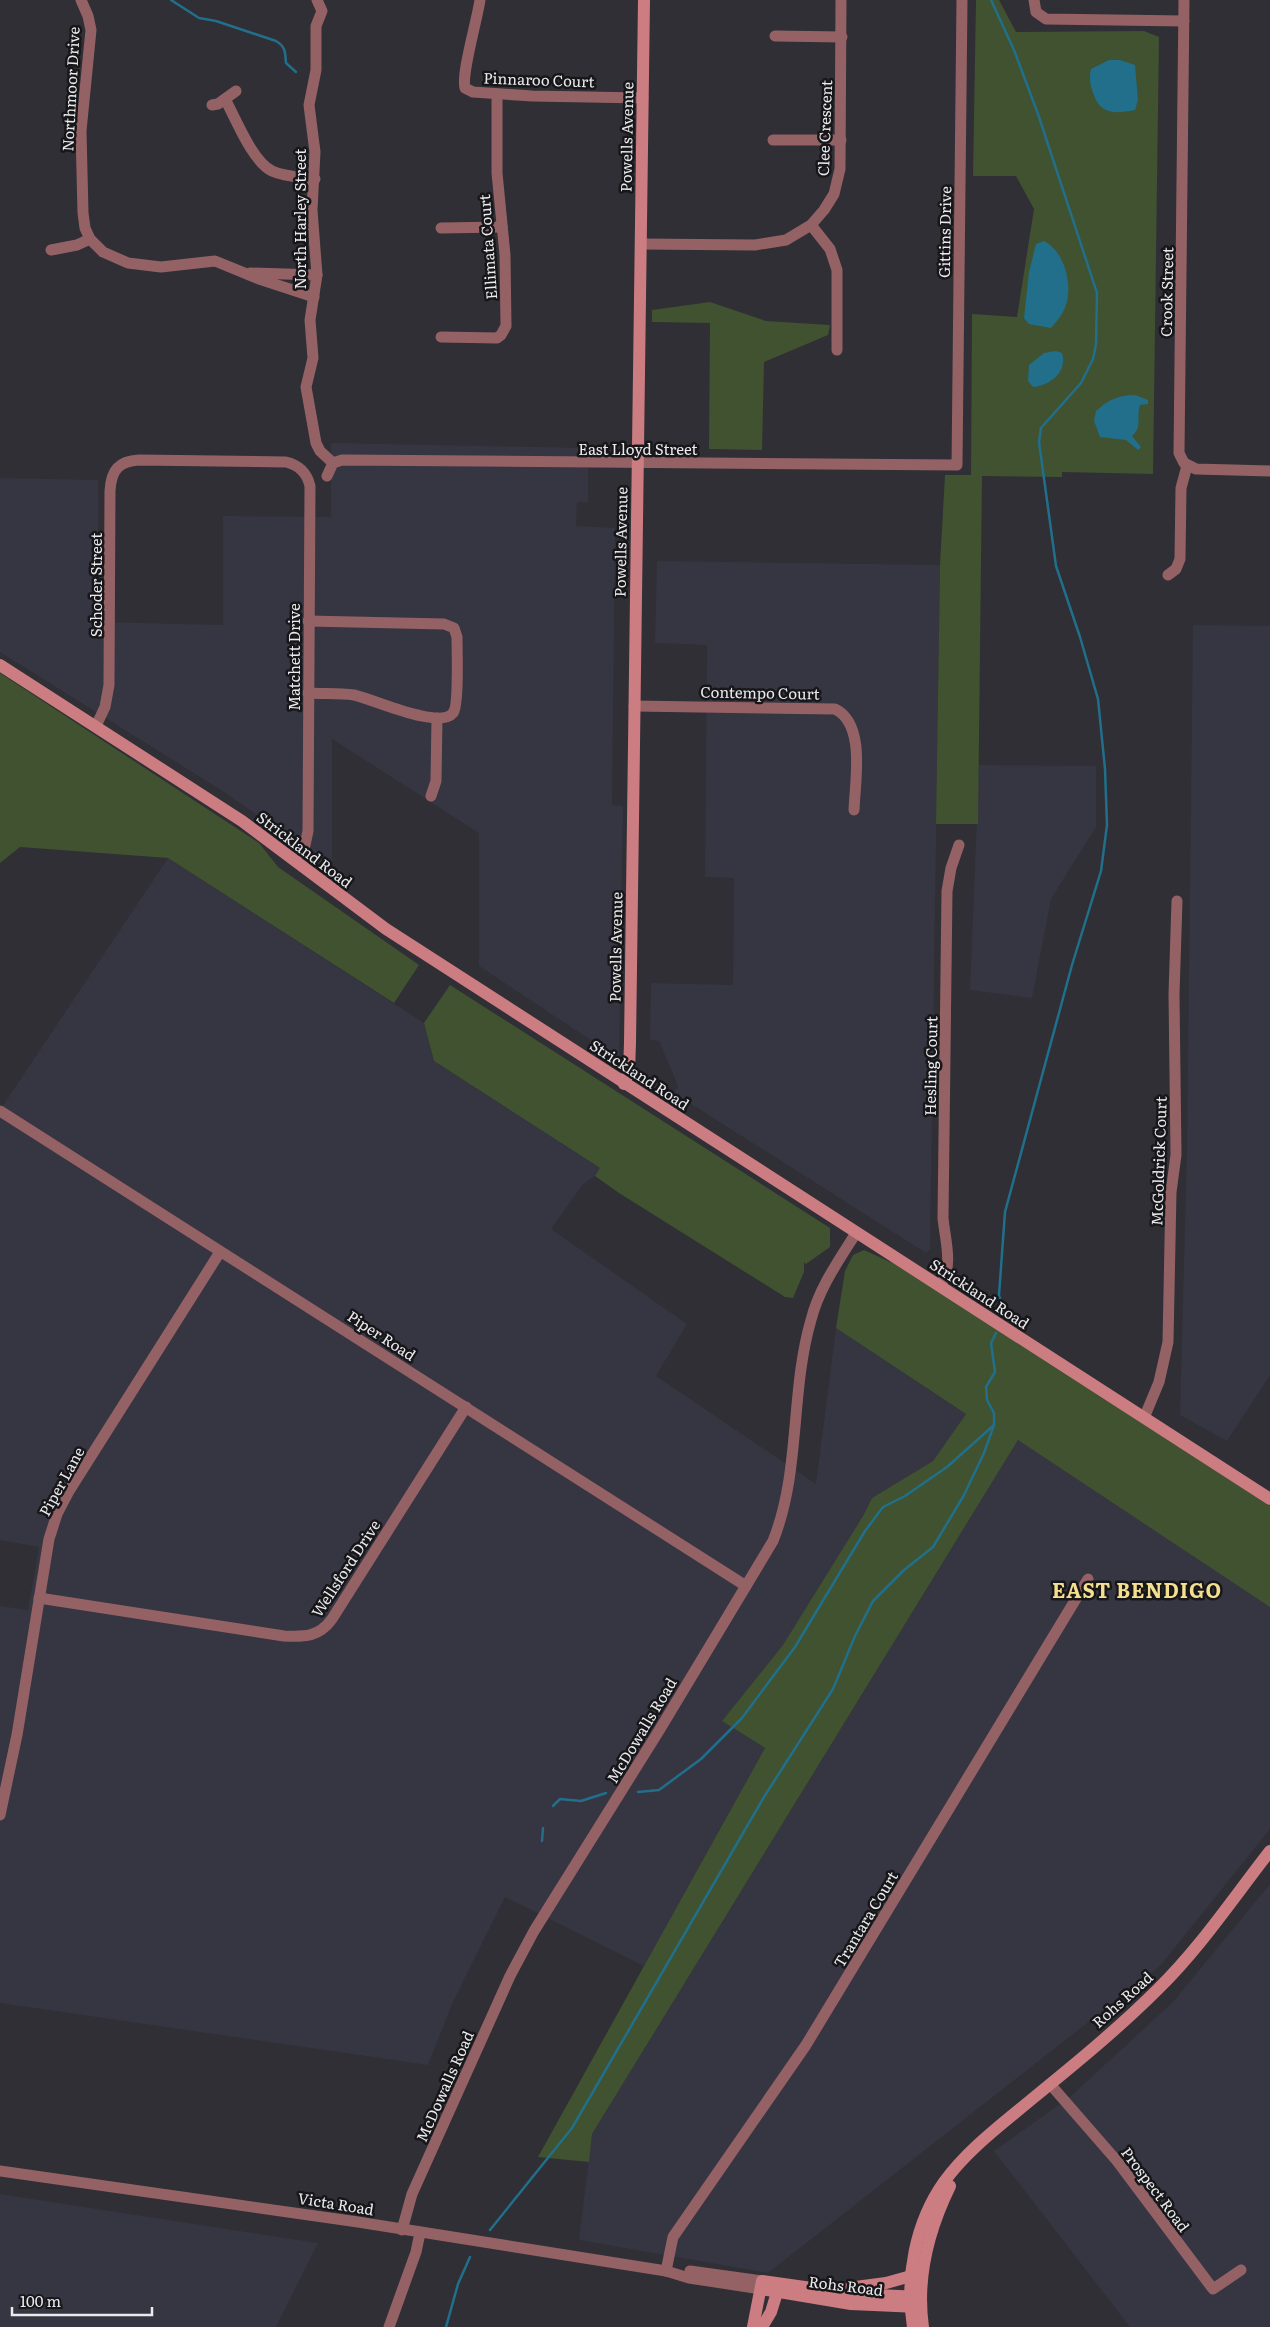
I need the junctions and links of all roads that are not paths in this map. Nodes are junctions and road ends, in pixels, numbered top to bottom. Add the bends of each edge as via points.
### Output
1 (81, 0) edge
2 (480, 0) edge
3 (644, 0) edge
4 (841, 0) edge
5 (962, 0) edge
6 (1034, 0) edge
7 (1184, 0) edge
8 (320, 5) edge
9 (1184, 21) junction
10 (775, 36) dead end
11 (842, 37) junction
12 (236, 91) dead end
13 (497, 94) junction
14 (643, 98) junction
15 (225, 99) junction
16 (212, 105) dead end
17 (773, 140) dead end
18 (840, 140) junction
19 (315, 178) junction
20 (811, 225) junction
21 (502, 227) junction
22 (441, 228) dead end
23 (90, 239) junction
24 (641, 244) junction
25 (51, 250) dead end
26 (246, 272) junction
27 (317, 275) junction
28 (314, 297) junction
29 (440, 337) dead end
30 (837, 350) dead end
31 (286, 462) joint
32 (638, 462) junction
33 (333, 463) junction
34 (957, 465) joint
35 (1187, 466) junction
36 (1270, 471) edge
37 (327, 476) dead end
38 (1168, 575) dead end
39 (308, 621) junction
40 (0, 664) edge
41 (308, 693) junction
42 (634, 706) junction
43 (437, 718) junction
44 (96, 726) junction
45 (431, 796) dead end
46 (854, 810) dead end
47 (959, 845) dead end
48 (294, 860) junction
49 (1177, 902) dead end
50 (624, 1084) junction
51 (0, 1111) edge
52 (856, 1233) junction
53 (220, 1252) junction
54 (940, 1286) junction
55 (466, 1407) junction
56 (1144, 1418) junction
57 (1270, 1499) edge
58 (1088, 1579) dead end
59 (746, 1586) junction
60 (39, 1598) junction
61 (0, 1815) edge
62 (1270, 1851) edge
63 (1050, 2084) junction
64 (973, 2150) junction
65 (0, 2171) edge
66 (402, 2230) junction
67 (420, 2233) junction
68 (1240, 2270) dead end
69 (666, 2271) junction
70 (911, 2276) junction
71 (761, 2285) junction
72 (779, 2288) junction
73 (820, 2290) junction
74 (916, 2302) junction
75 (389, 2327) edge
76 (753, 2327) edge
77 (762, 2327) edge
78 (913, 2327) edge
79 (922, 2327) edge

1 - 23 street, Northmoor Drive via 91,30 81,131 83,213
2 - 13 street, Pinnaroo Court via 464,85 473,92
3 - 14 main road, Powells Avenue
4 - 11 street, Clee Crescent
5 - 34 street, Gittins Drive
6 - 9 street via 1036,12 1046,19
7 - 9 street, Crook Street
8 - 19 street, North Harley Street via 316,26 316,70 309,97
9 - 35 street, Crook Street via 1178,446 1182,461
10 - 11 street
11 - 18 street, Clee Crescent
12 - 15 street
13 - 14 street, Pinnaroo Court
13 - 21 street, Ellimata Court via 497,173
14 - 24 main road, Powells Avenue
15 - 16 street
15 - 19 street via 255,154 267,168 281,174
17 - 18 street
18 - 20 street, Clee Crescent via 840,169 834,194
19 - 27 street, North Harley Street via 312,219
20 - 24 street, Clee Crescent via 786,240 766,245
20 - 30 street via 830,250 837,270
21 - 22 street
21 - 29 street, Ellimata Court via 505,331 497,338
23 - 25 street
23 - 26 street via 112,257 136,265 161,267 215,261
24 - 32 main road, Powells Avenue
26 - 27 street
26 - 28 street via 265,282
27 - 28 street, North Harley Street
28 - 33 street, North Harley Street via 310,320 313,358 307,377 306,399 316,443
31 - 39 street, Matchett Drive via 301,468 310,486
31 - 44 street, Schoder Street via 139,460 120,464 112,477 109,685 106,707
32 - 33 street, East Lloyd Street via 342,460
32 - 34 street, East Lloyd Street
32 - 42 main road, Powells Avenue
33 - 37 street
35 - 36 street via 1201,470
35 - 38 street via 1181,488 1180,559 1176,569
39 - 41 street, Matchett Drive
39 - 43 street via 444,624 454,628 457,637 456,707 452,715
40 - 44 main road, Strickland Road
41 - 43 street via 352,695 405,712
41 - 48 street, Matchett Drive via 308,831 305,845
42 - 46 street, Contempo Court via 834,709 846,717 854,735
42 - 50 main road, Powells Avenue via 630,1044
43 - 45 street via 436,781
44 - 48 main road, Strickland Road via 224,809
47 - 54 street, Hesling Court via 947,891 943,1218 948,1261 945,1279
48 - 50 main road, Strickland Road via 386,929
49 - 56 street, McGoldrick Court via 1174,994 1176,1155 1171,1192 1168,1342 1159,1382
50 - 52 main road, Strickland Road
51 - 53 street, Piper Road
52 - 54 main road, Strickland Road
52 - 59 street, McDowalls Road via 825,1284 810,1320 782,1516 768,1552
53 - 55 street, Piper Road
53 - 60 street, Piper Lane via 63,1502 49,1539
54 - 56 main road, Strickland Road
55 - 59 street, Piper Road
55 - 60 street, Wellsford Drive via 332,1619 319,1632 309,1636 284,1636
56 - 57 main road, Strickland Road
58 - 69 street, Trantara Court via 806,2045 673,2237
59 - 66 street, McDowalls Road via 523,1951 412,2194
60 - 61 street, Piper Lane via 17,1735
62 - 63 main road, Rohs Road via 1176,1971
63 - 64 main road, Rohs Road
63 - 68 street, Prospect Road via 1118,2161 1213,2290
64 - 70 main road, Rohs Road via 935,2197 920,2232
64 - 74 main road, Rohs Road via 950,2186 936,2219
65 - 66 street, Victa Road
66 - 67 street, Victa Road
67 - 69 street, Victa Road
67 - 75 street
69 - 71 street, Victa Road via 690,2278
70 - 73 main road via 886,2283
70 - 74 main road, Rohs Road
71 - 72 main road, Victa Road
71 - 76 main road
72 - 73 main road, Rohs Road
72 - 74 main road, Rohs Road via 850,2304
72 - 77 main road
73 - 74 main road, Rohs Road
74 - 78 main road
74 - 79 main road

